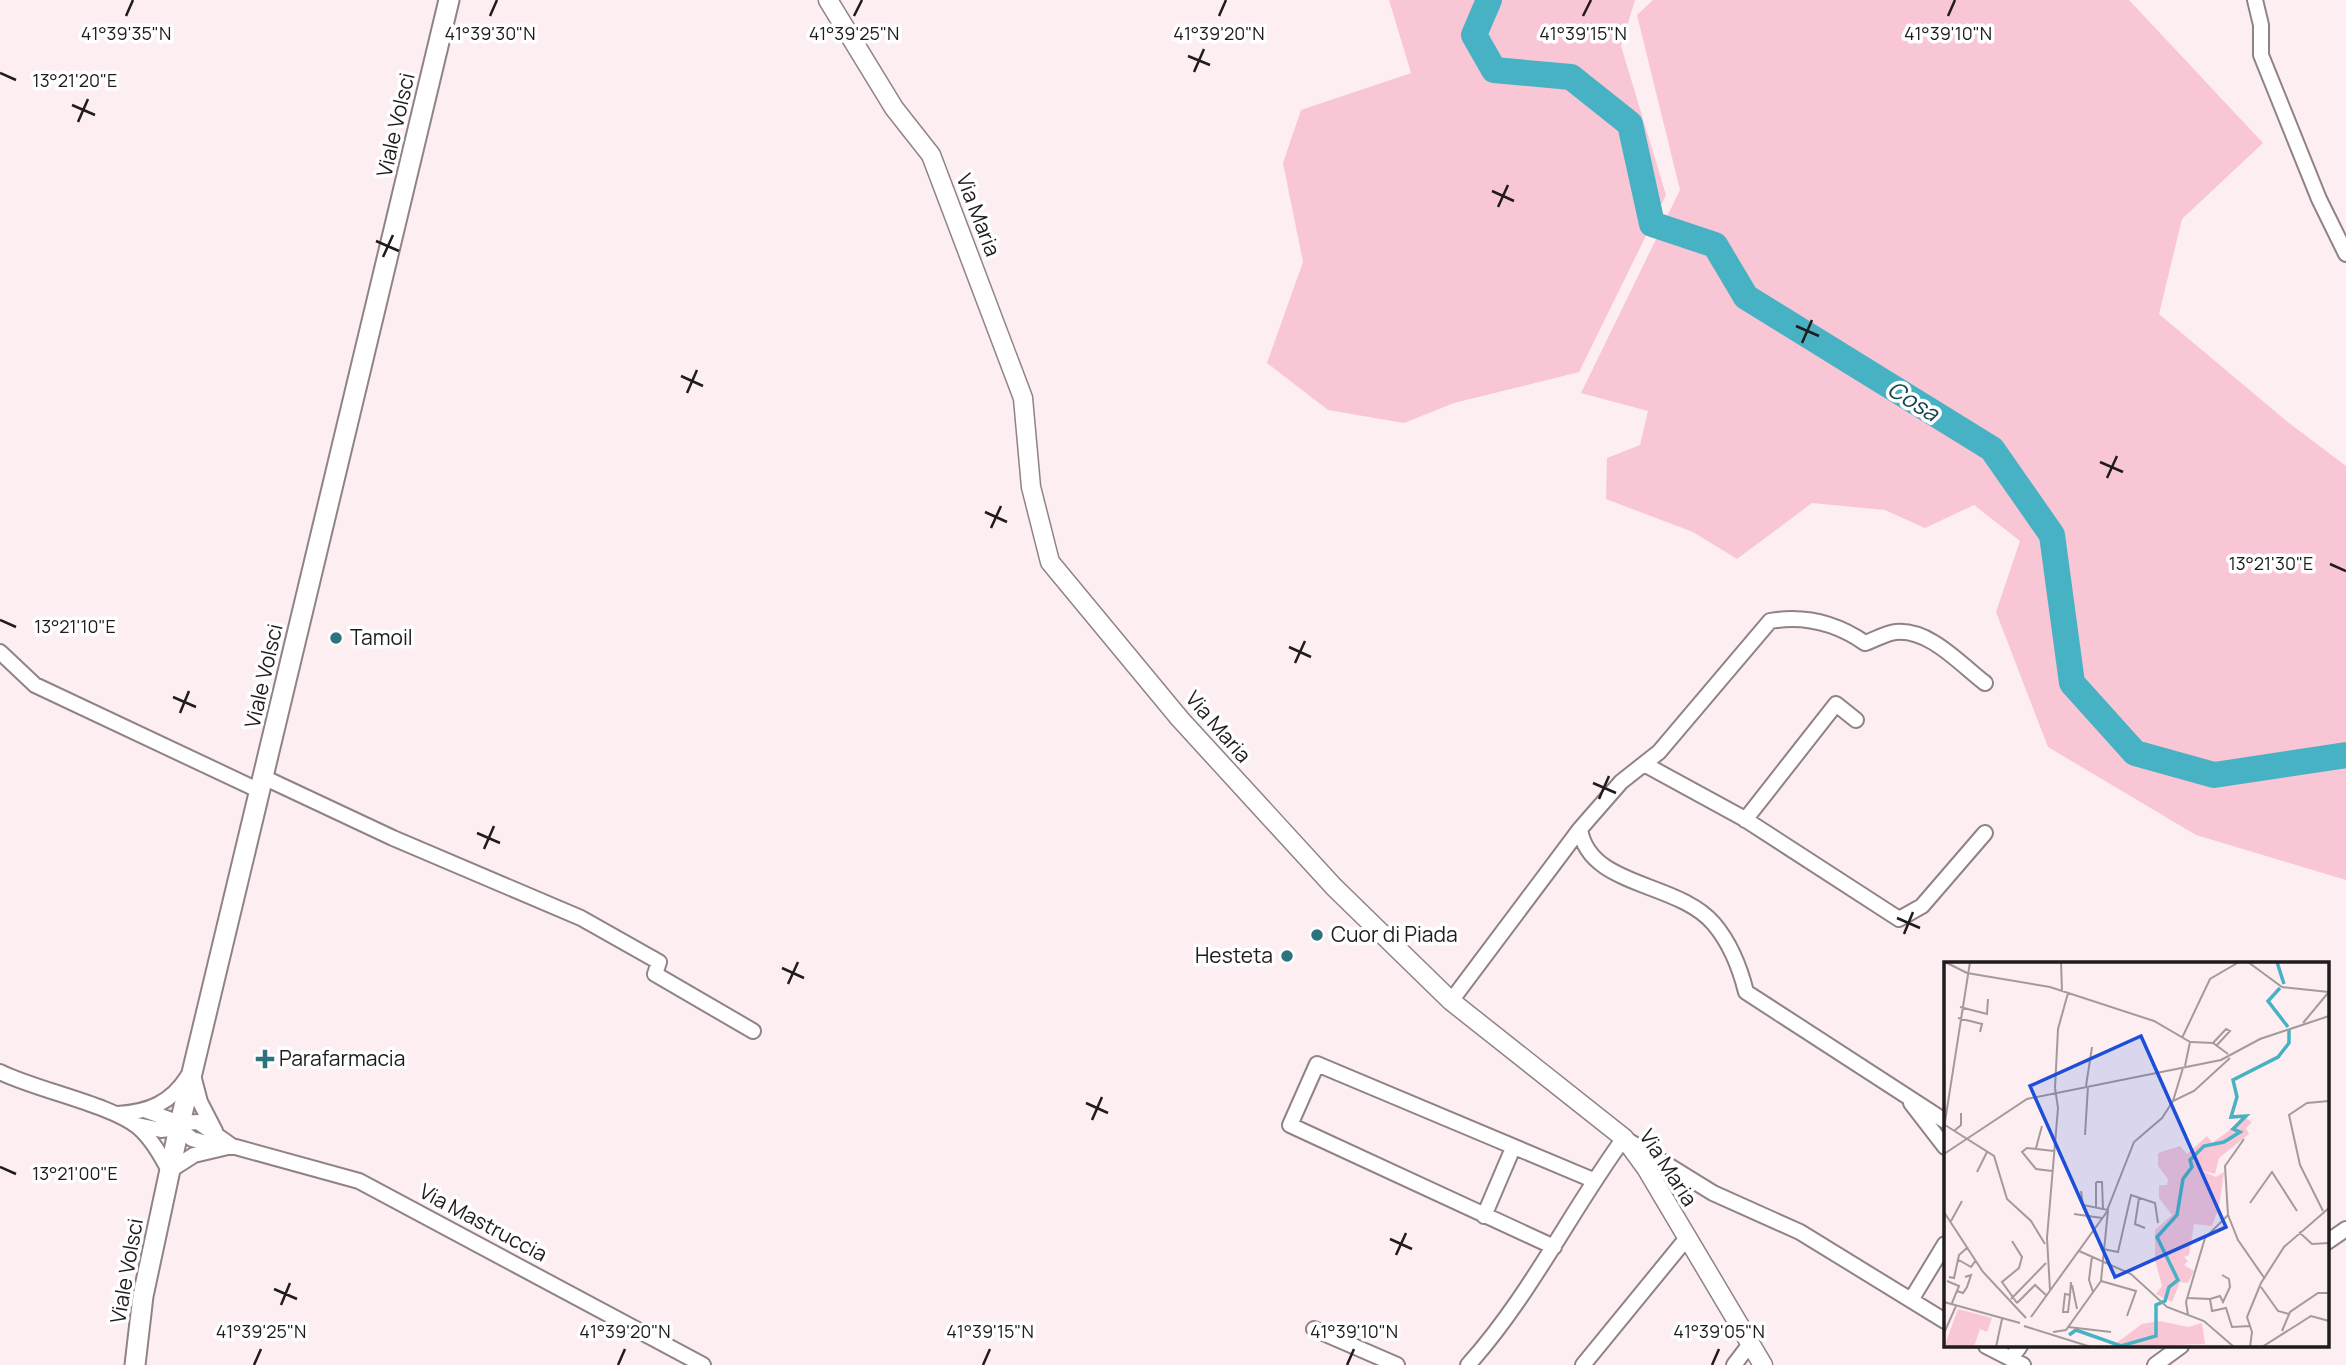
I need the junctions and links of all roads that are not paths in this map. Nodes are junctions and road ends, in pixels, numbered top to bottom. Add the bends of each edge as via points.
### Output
1 (449, 0) edge
2 (828, 0) edge
3 (2255, 0) edge
4 (2346, 254) edge
5 (0, 652) edge
6 (1985, 683) dead end
7 (1856, 720) dead end
8 (1646, 765) junction
9 (262, 784) junction
10 (1745, 820) junction
11 (1580, 829) junction
12 (1985, 833) dead end
13 (1451, 1001) junction
14 (753, 1031) dead end
15 (192, 1070) junction
16 (0, 1072) edge
17 (1903, 1094) junction
18 (147, 1111) junction
19 (117, 1114) junction
20 (1944, 1120) edge
21 (136, 1125) junction
22 (179, 1126) junction
23 (215, 1131) junction
24 (1624, 1138) junction
25 (225, 1146) junction
26 (1944, 1146) edge
27 (1513, 1148) junction
28 (169, 1171) junction
29 (1593, 1180) junction
30 (1484, 1216) junction
31 (2346, 1229) edge
32 (1686, 1239) junction
33 (2328, 1241) edge
34 (1944, 1246) edge
35 (1554, 1247) junction
36 (1911, 1300) junction
37 (1944, 1320) edge
38 (1314, 1329) dead end
39 (1750, 1344) junction
40 (1990, 1348) edge
41 (2178, 1348) edge
42 (2017, 1362) edge
43 (135, 1365) edge
44 (703, 1365) edge
45 (1397, 1365) edge
46 (1468, 1365) edge
47 (1583, 1365) edge
48 (1734, 1365) edge
49 (1763, 1365) edge
50 (2155, 1365) edge

1 - 9 main road, Viale Volsci
2 - 13 street, Via Maria via 894,108 931,155 1023,398 1031,487 1050,562 1180,719 1287,838
3 - 4 street via 2261,55 2319,200
5 - 9 street via 35,685
6 - 8 street via 1937,645 1915,634 1895,632 1865,643 1844,629 1821,623 1799,618 1770,621
7 - 10 street via 1836,704
8 - 10 street
8 - 11 street via 1621,782
9 - 14 street via 581,918 659,962 654,974
9 - 15 main road, Viale Volsci
10 - 12 street via 1899,919 1922,906
11 - 13 street
11 - 17 street via 1582,845 1594,860 1614,874 1668,892 1713,923 1736,962 1746,992
13 - 24 street, Via Maria
15 - 18 street via 174,1094
15 - 22 main road, Viale Volsci
15 - 23 street via 200,1102
16 - 19 street
17 - 20 street
17 - 26 street
18 - 19 street
18 - 22 street
19 - 21 street
21 - 22 street via 161,1130
21 - 28 street
22 - 23 street via 198,1122
22 - 25 street, Via Mastruccia via 192,1139
22 - 28 main road, Viale Volsci
23 - 25 street
24 - 29 street
24 - 32 street, Via Maria
24 - 36 street via 1713,1193 1800,1233
25 - 28 street via 194,1155
25 - 44 street, Via Mastruccia via 359,1181
27 - 29 street
27 - 30 street
27 - 30 street via 1317,1064 1290,1125
28 - 43 main road, Viale Volsci
29 - 35 street
30 - 35 street
31 - 33 street
32 - 39 street, Via Maria
32 - 47 street
34 - 36 street
35 - 46 street
36 - 37 street
38 - 45 street
39 - 48 street
39 - 49 street, Via Maria
40 - 42 street
41 - 50 street

